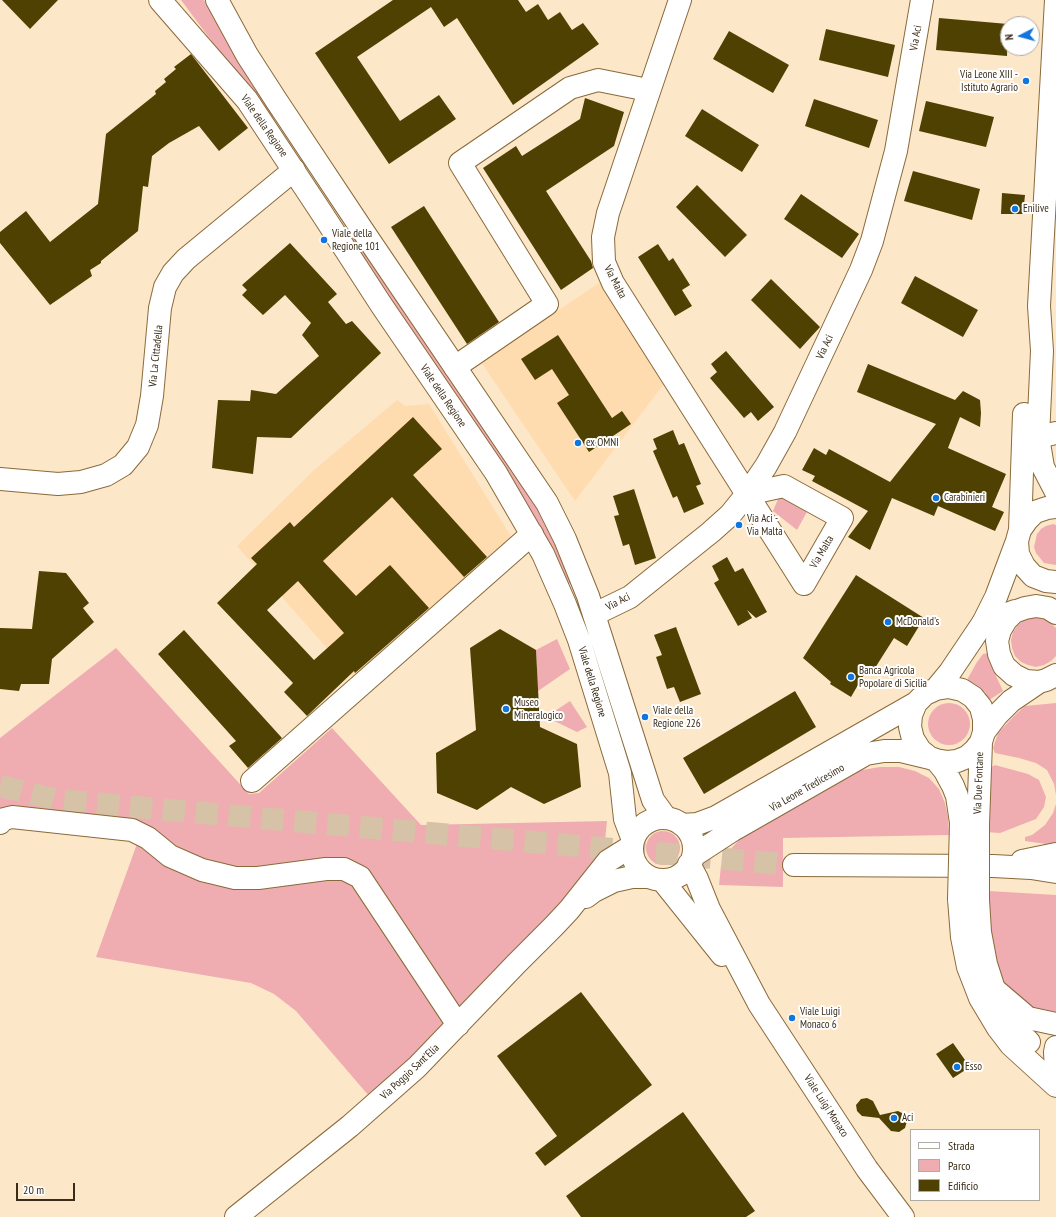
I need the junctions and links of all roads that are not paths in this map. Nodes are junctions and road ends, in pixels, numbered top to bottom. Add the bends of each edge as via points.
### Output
1 (160, 0) edge
2 (217, 0) edge
3 (680, 0) edge
4 (922, 0) edge
5 (1056, 0) edge
6 (648, 92) junction
7 (300, 136) junction
8 (281, 150) junction
9 (294, 170) junction
10 (343, 200) junction
11 (323, 215) junction
12 (1039, 306) junction
13 (455, 367) junction
14 (1047, 444) edge
15 (0, 479) edge
16 (748, 494) junction
17 (1054, 502) edge
18 (532, 534) junction
19 (1019, 535) junction
20 (1056, 582) edge
21 (1025, 608) junction
22 (992, 612) junction
23 (1056, 613) edge
24 (595, 614) junction
25 (997, 641) junction
26 (1049, 680) edge
27 (936, 688) junction
28 (916, 703) junction
29 (982, 737) junction
30 (933, 759) junction
31 (252, 781) dead end
32 (674, 822) junction
33 (0, 823) edge
34 (969, 824) junction
35 (632, 843) junction
36 (1056, 854) edge
37 (691, 860) junction
38 (794, 865) tunnel mouth
39 (993, 866) junction
40 (1031, 868) junction
41 (1056, 872) edge
42 (656, 878) junction
43 (1056, 878) edge
44 (968, 899) junction
45 (569, 910) junction
46 (994, 989) junction
47 (752, 993) junction
48 (1056, 1024) edge
49 (458, 1025) junction
50 (1053, 1068) edge
51 (236, 1217) edge
52 (903, 1217) edge

1 - 8 street, Viale della Regione via 246,100
2 - 7 street, Viale della Regione via 247,55
3 - 6 street, Via Malta
4 - 16 street, Via Aci via 896,151 872,241 861,270 785,432
5 - 12 street
6 - 13 street via 598,80 570,88 460,163 547,304
6 - 16 street, Via Malta via 608,213 603,237 604,262 614,283
7 - 8 street
7 - 10 street, Viale della Regione
8 - 9 street, Viale della Regione
9 - 11 street, Viale della Regione
9 - 15 street, Via La Cittadella via 186,259 173,273 165,287 160,308 147,425 138,447 123,465 106,475 81,482 58,484
10 - 11 street
10 - 13 street, Viale della Regione
11 - 18 street, Viale della Regione via 496,473
12 - 14 street
12 - 19 street via 1028,350
13 - 24 street, Viale della Regione via 547,503 565,539
14 - 17 street via 1043,467
16 - 16 street, Via Malta via 804,584 842,518 784,486
16 - 24 street, Via Aci via 711,532 630,597
17 - 19 street via 1035,512
18 - 31 street
18 - 35 street, Viale della Regione via 544,554 579,640 620,773 625,819
19 - 20 street via 1018,554 1024,566 1034,576
19 - 22 street
21 - 22 street
21 - 23 street via 1036,606 1048,608
21 - 25 street via 1014,612 1006,620
22 - 25 street
22 - 27 street
24 - 32 street, Viale della Regione via 653,800
25 - 26 street via 1004,666 1014,675 1026,681
26 - 29 street via 1011,701 997,715
27 - 28 street
27 - 29 street via 962,690 972,697 981,707 984,720
28 - 30 street via 911,715 913,739 920,750
28 - 32 street, Via Leone Tredicesimo via 716,817 697,824
29 - 30 street via 975,750 967,757 947,762
29 - 34 street, Via Due Fontane
30 - 34 street, Via Due Fontane via 945,771
30 - 37 street, Via Leone Tredicesimo via 901,751 866,754 733,830
32 - 35 street via 657,819 648,822
32 - 37 street via 691,837 694,846
33 - 49 street via 1,820 12,817 132,830 148,838 170,856 202,870 235,878 344,869 360,877
34 - 44 street, bridge
35 - 42 street via 634,860 638,867
35 - 45 street via 608,861
36 - 39 street
37 - 42 street via 682,873 673,878
37 - 47 street via 709,909
38 - 39 street
39 - 40 street
40 - 41 street
40 - 43 street
42 - 45 street via 632,877 614,880
42 - 47 street
44 - 46 street via 980,932
44 - 50 street via 962,937 968,967 980,998 1011,1045
45 - 49 street, Via Poggio Sant'Elia
46 - 48 street via 1028,1018
46 - 50 street via 1019,1032
47 - 52 street, Viale Luigi Monaco via 867,1169
49 - 51 street, Via Poggio Sant'Elia via 417,1067 355,1121

